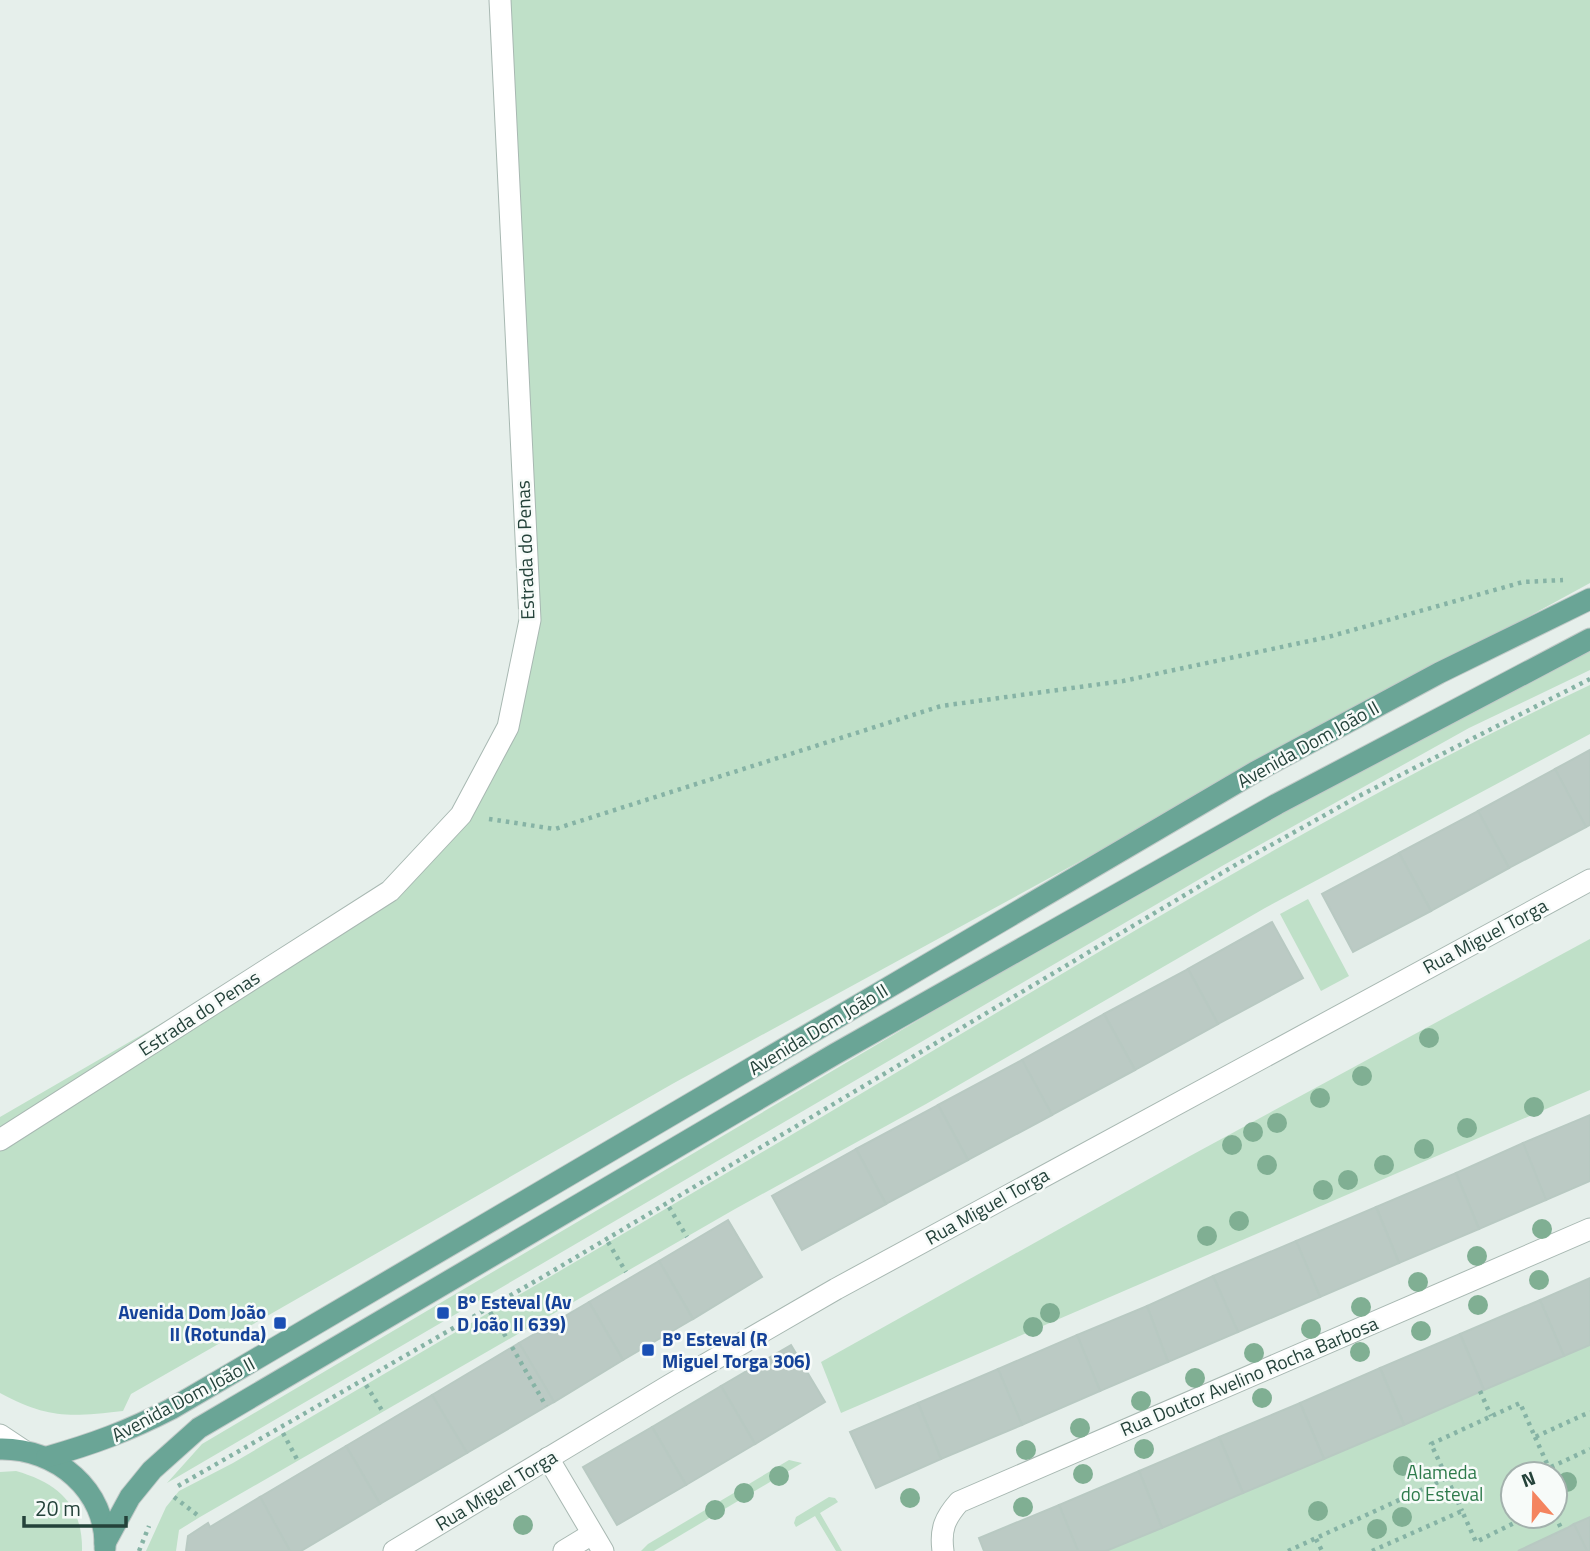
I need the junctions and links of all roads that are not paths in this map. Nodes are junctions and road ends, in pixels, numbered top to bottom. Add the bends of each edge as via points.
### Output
1 (500, 0) edge
2 (1590, 599) edge
3 (1590, 639) edge
4 (1590, 880) edge
5 (0, 1140) edge
6 (1590, 1229) edge
7 (0, 1435) edge
8 (0, 1449) edge
9 (24, 1451) junction
10 (47, 1457) junction
11 (548, 1458) junction
12 (598, 1543) edge
13 (105, 1547) edge
14 (394, 1551) edge
15 (564, 1551) edge
16 (943, 1551) edge

1 - 5 street, Estrada do Penas via 530,620 508,727 461,815 390,891
2 - 10 main road, Avenida Dom João II via 1439,673 1255,772 171,1409 96,1444
3 - 13 main road, Avenida Dom João II via 1277,804 835,1054 199,1428 130,1497
4 - 11 street, Rua Miguel Torga via 836,1289
6 - 16 street, Rua Doutor Avelino Rocha Barbosa via 959,1502 945,1519
7 - 9 street
8 - 9 main road
9 - 10 main road
10 - 13 main road via 70,1471 88,1492 101,1516
11 - 12 street
11 - 14 street, Rua Miguel Torga
12 - 15 street

